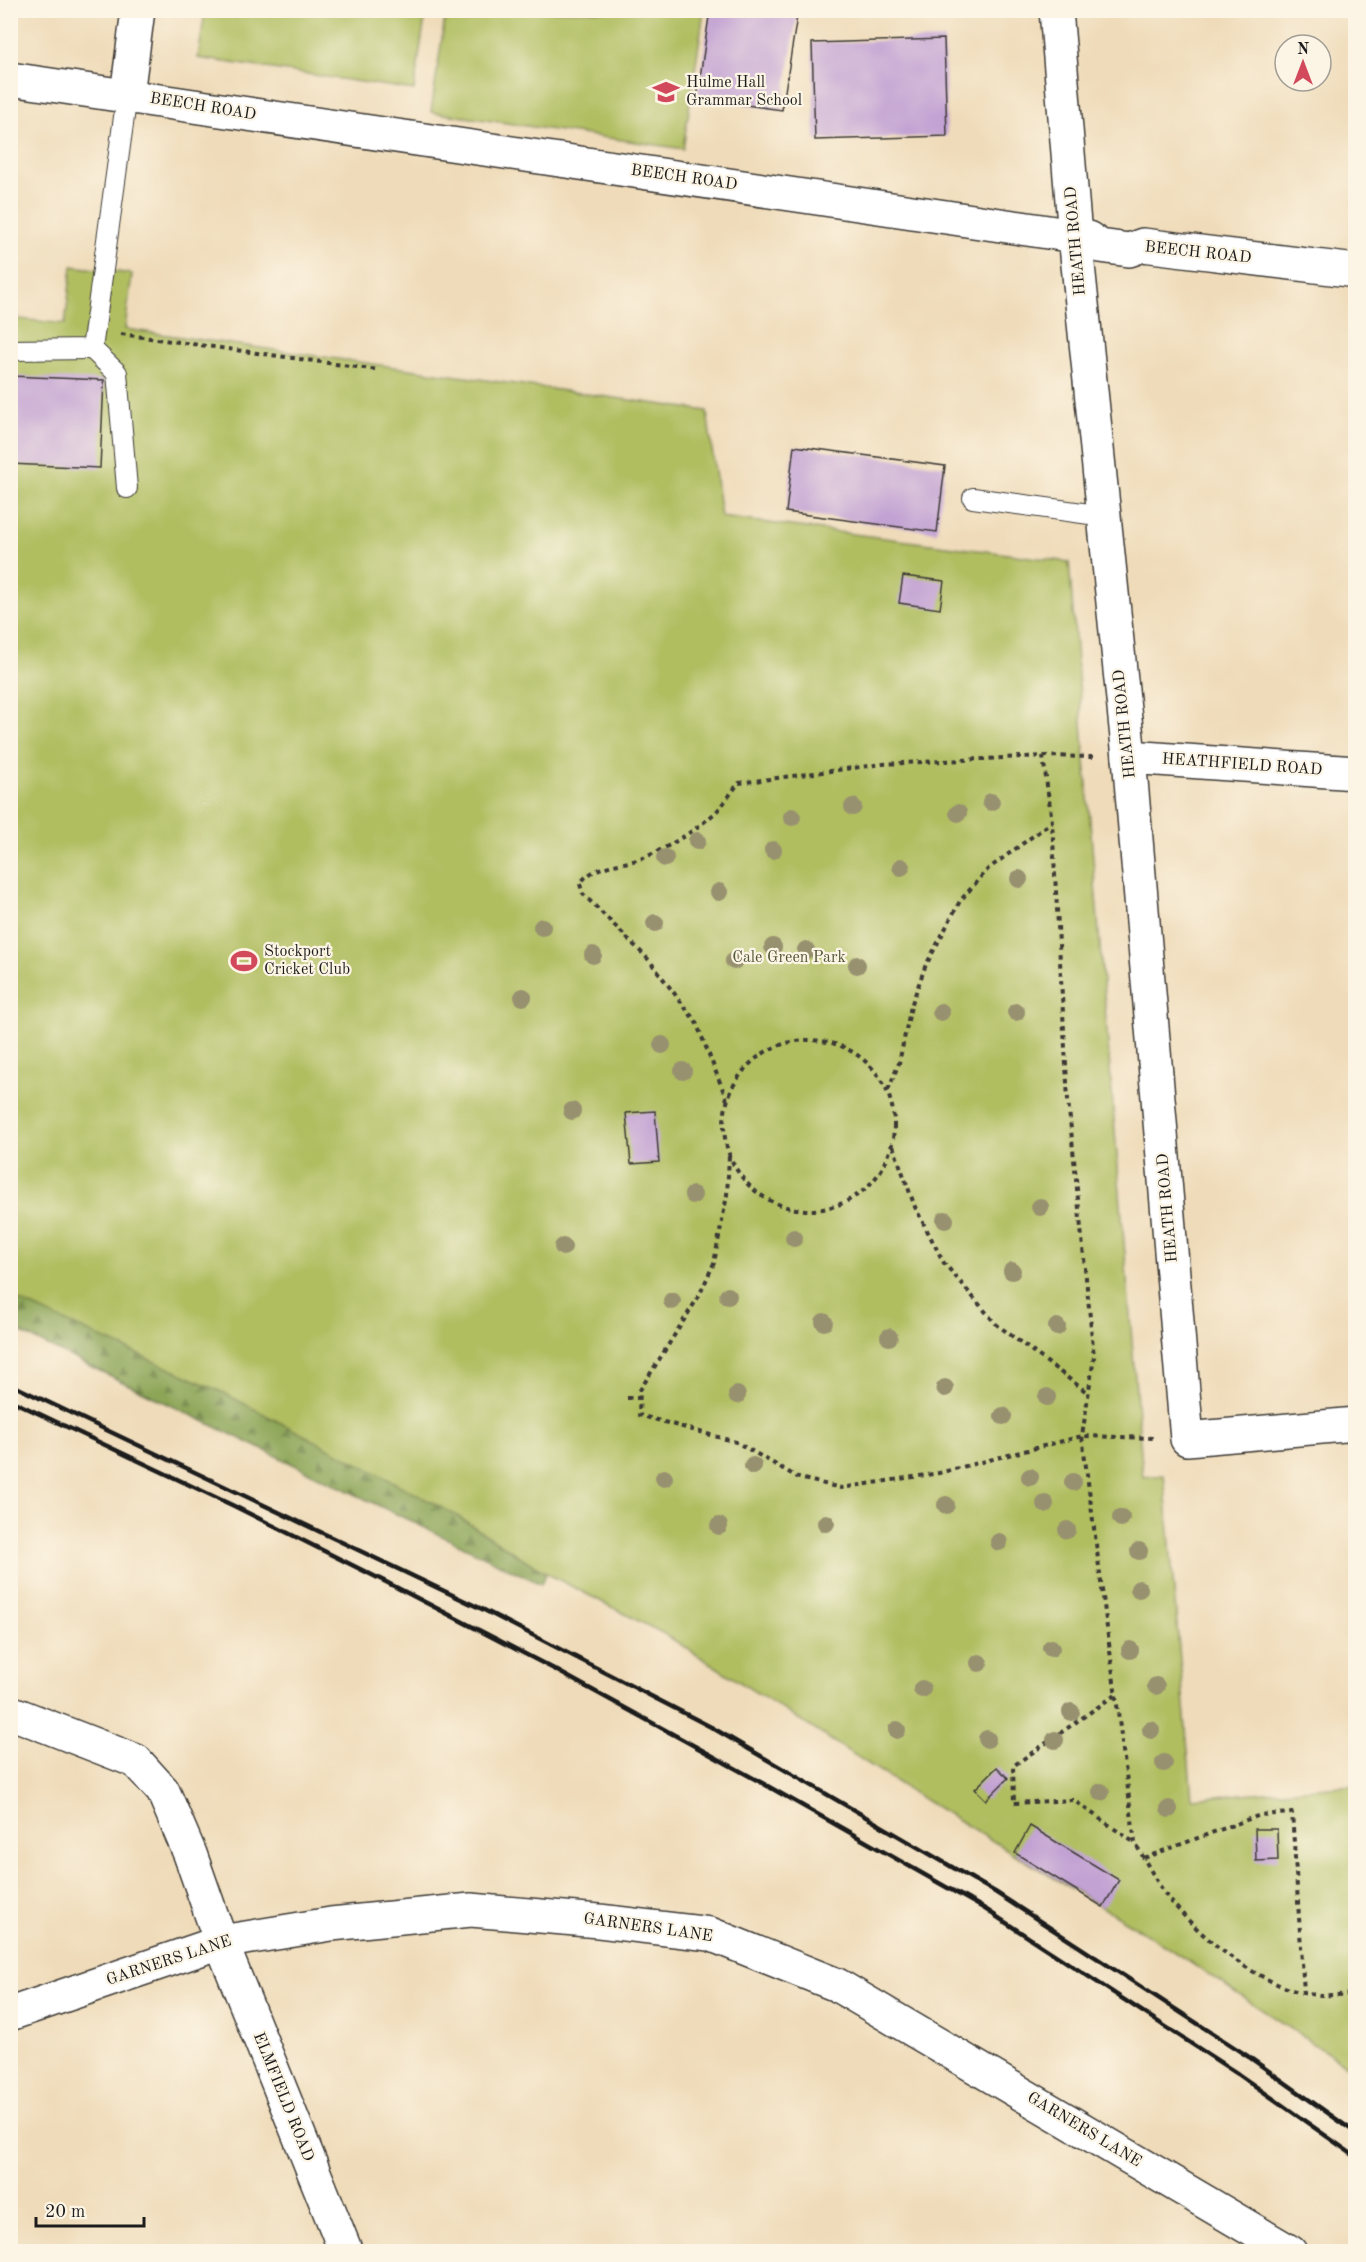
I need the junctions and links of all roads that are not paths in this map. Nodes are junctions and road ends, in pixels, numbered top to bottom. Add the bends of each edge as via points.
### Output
1 (138, 10) edge
2 (1056, 10) edge
3 (10, 79) edge
4 (127, 95) junction
5 (1082, 237) junction
6 (1356, 271) edge
7 (93, 340) junction
8 (10, 350) edge
9 (127, 489) dead end
10 (973, 498) dead end
11 (1104, 516) junction
12 (1129, 757) junction
13 (1356, 773) edge
14 (1356, 1424) edge
15 (10, 1712) edge
16 (221, 1942) junction
17 (10, 2014) edge
18 (346, 2252) edge
19 (1290, 2252) edge

1 - 4 street
2 - 5 street, HEATH ROAD
3 - 4 street, BEECH ROAD
4 - 5 street, BEECH ROAD
4 - 7 lane
5 - 6 street, BEECH ROAD via 1100,246 1129,250 1143,245
5 - 11 street, HEATH ROAD
7 - 8 lane
7 - 9 lane via 117,373
10 - 11 lane
11 - 12 street, HEATH ROAD
12 - 13 street, HEATHFIELD ROAD
12 - 14 street, HEATH ROAD via 1188,1438
15 - 16 street, ELMFIELD ROAD via 136,1761 163,1791
16 - 17 street, GARNERS LANE
16 - 18 street, ELMFIELD ROAD
16 - 19 street, GARNERS LANE via 331,1923 471,1910 710,1934 837,1985

